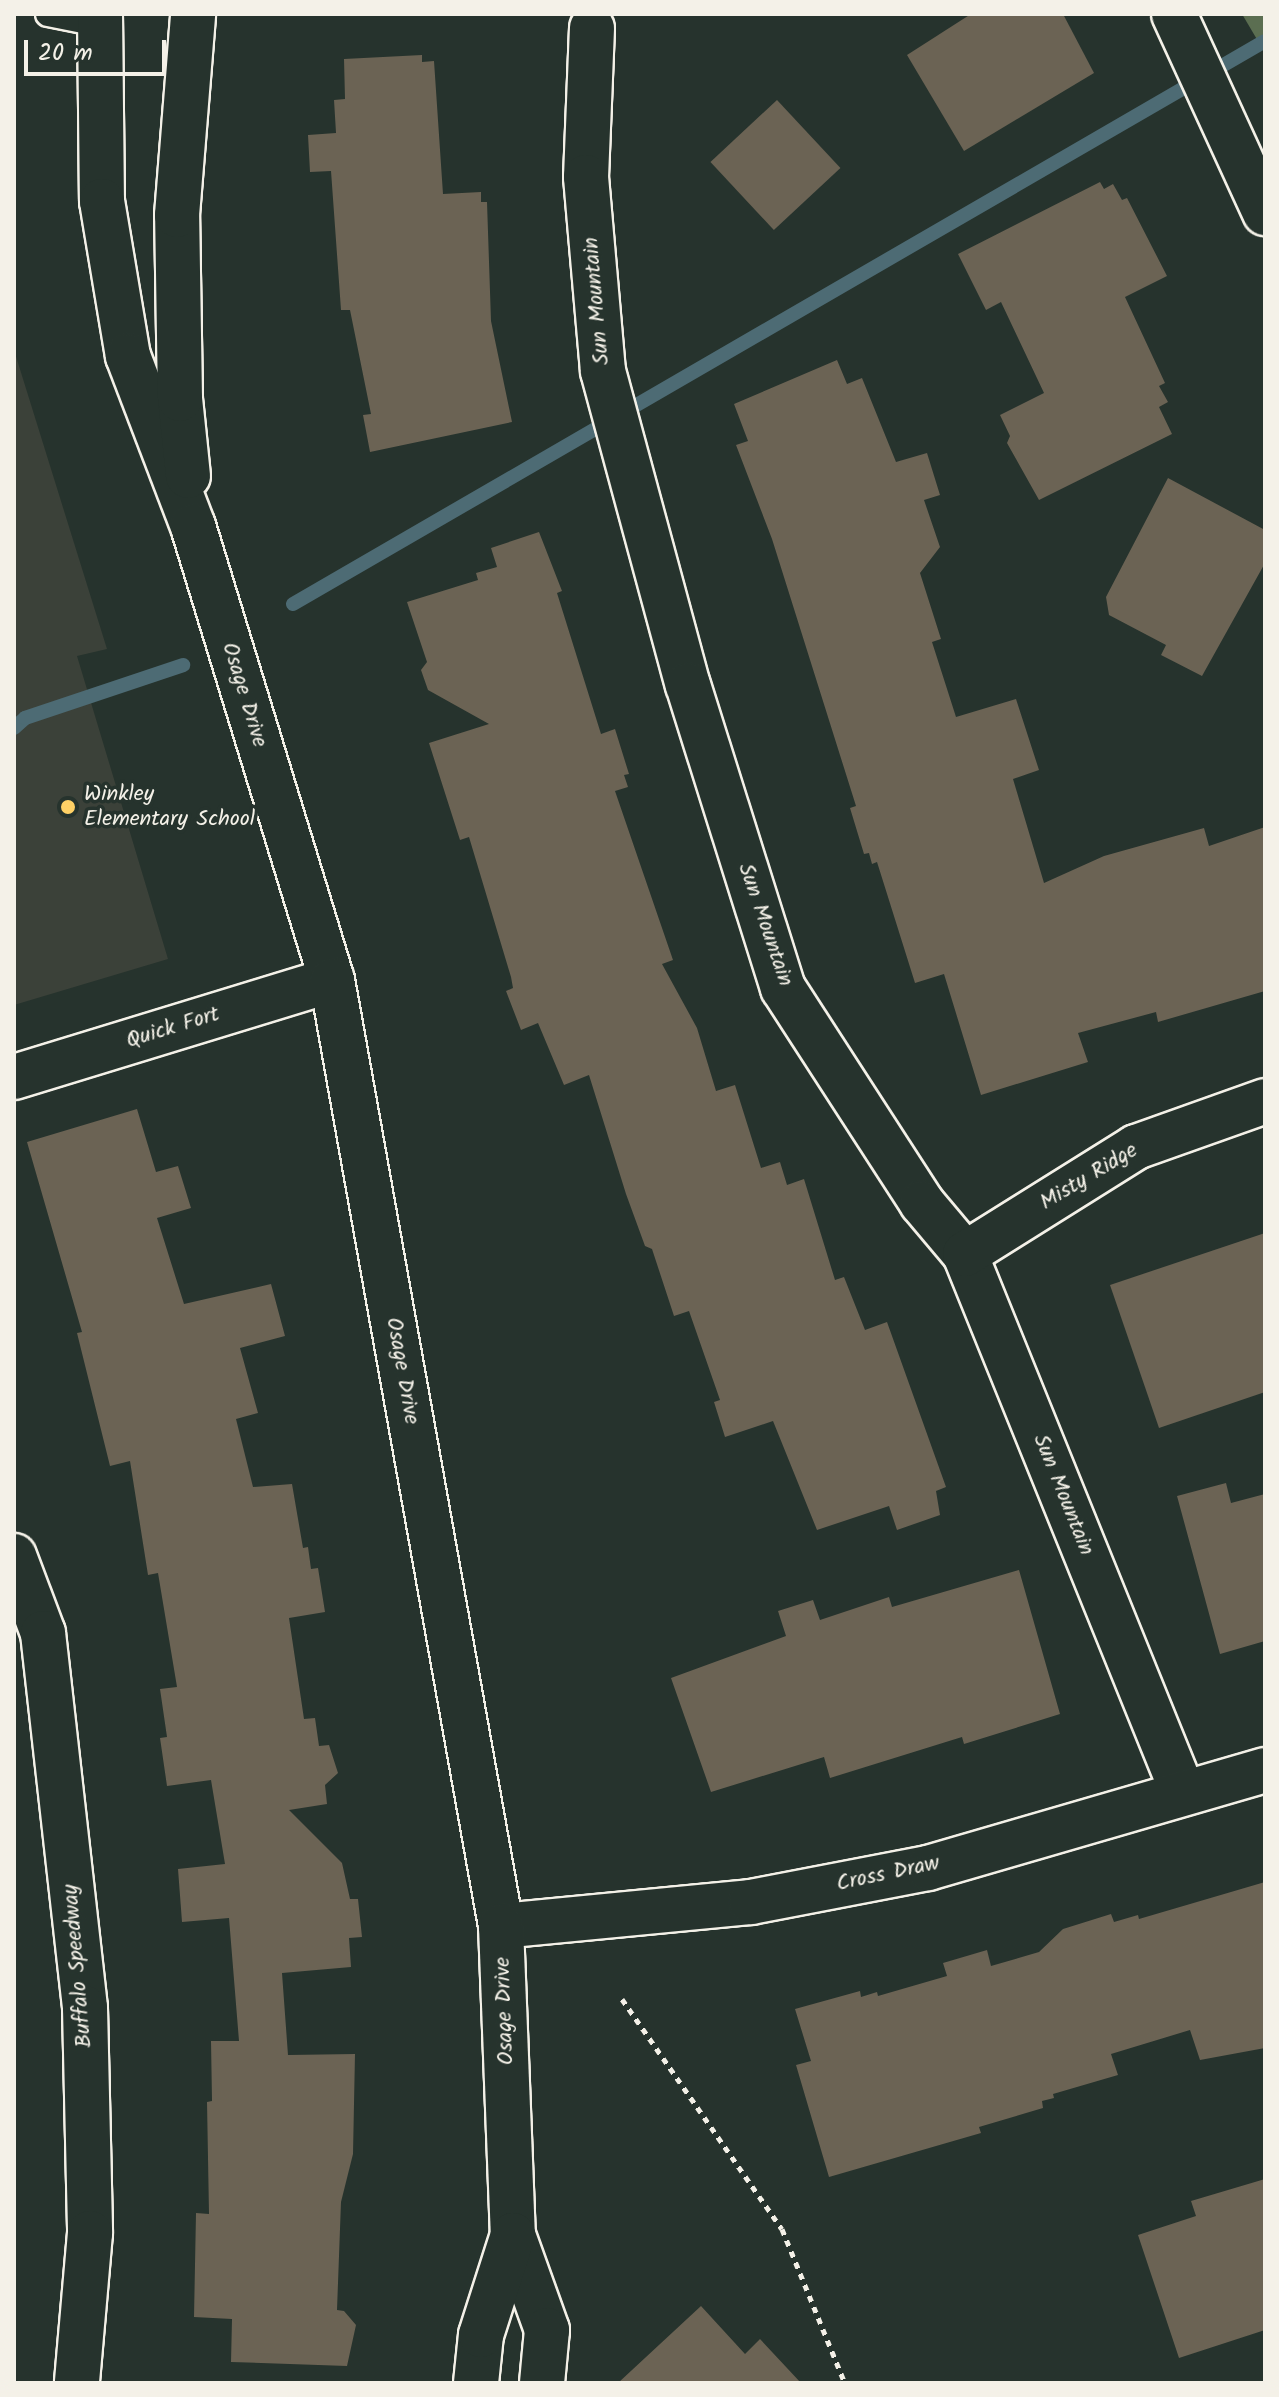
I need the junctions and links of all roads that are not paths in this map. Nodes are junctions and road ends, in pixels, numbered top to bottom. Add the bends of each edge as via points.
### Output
1 (48, 14) edge
2 (193, 14) edge
3 (99, 19) edge
4 (592, 28) dead end
5 (1183, 30) edge
6 (1265, 213) edge
7 (193, 526) junction
8 (332, 980) junction
9 (14, 1077) edge
10 (1265, 1101) edge
11 (965, 1254) junction
12 (14, 1556) edge
13 (1265, 1770) edge
14 (1183, 1793) junction
15 (501, 1926) junction
16 (513, 2235) junction
17 (77, 2383) edge
18 (476, 2383) edge
19 (542, 2383) edge

1 - 3 lane
2 - 7 street, Osage Drive via 177,215 180,399
3 - 7 street, Osage Drive via 102,201 111,275 128,356
4 - 11 street, Sun Mountain via 586,177 603,371 688,685 783,988 922,1203
5 - 6 street
7 - 8 street, Osage Drive
8 - 9 street, Quick Fort
8 - 15 street, Osage Drive
10 - 11 street, Misty Ridge via 1136,1147
11 - 14 street, Sun Mountain
12 - 17 street, Buffalo Speedway via 43,1633 85,2008 90,2233
13 - 14 street, Cross Draw
14 - 15 street, Cross Draw via 898,1874 751,1902
15 - 16 street, Osage Drive
16 - 18 street, Osage Drive via 481,2335
16 - 19 street, Osage Drive via 547,2330

